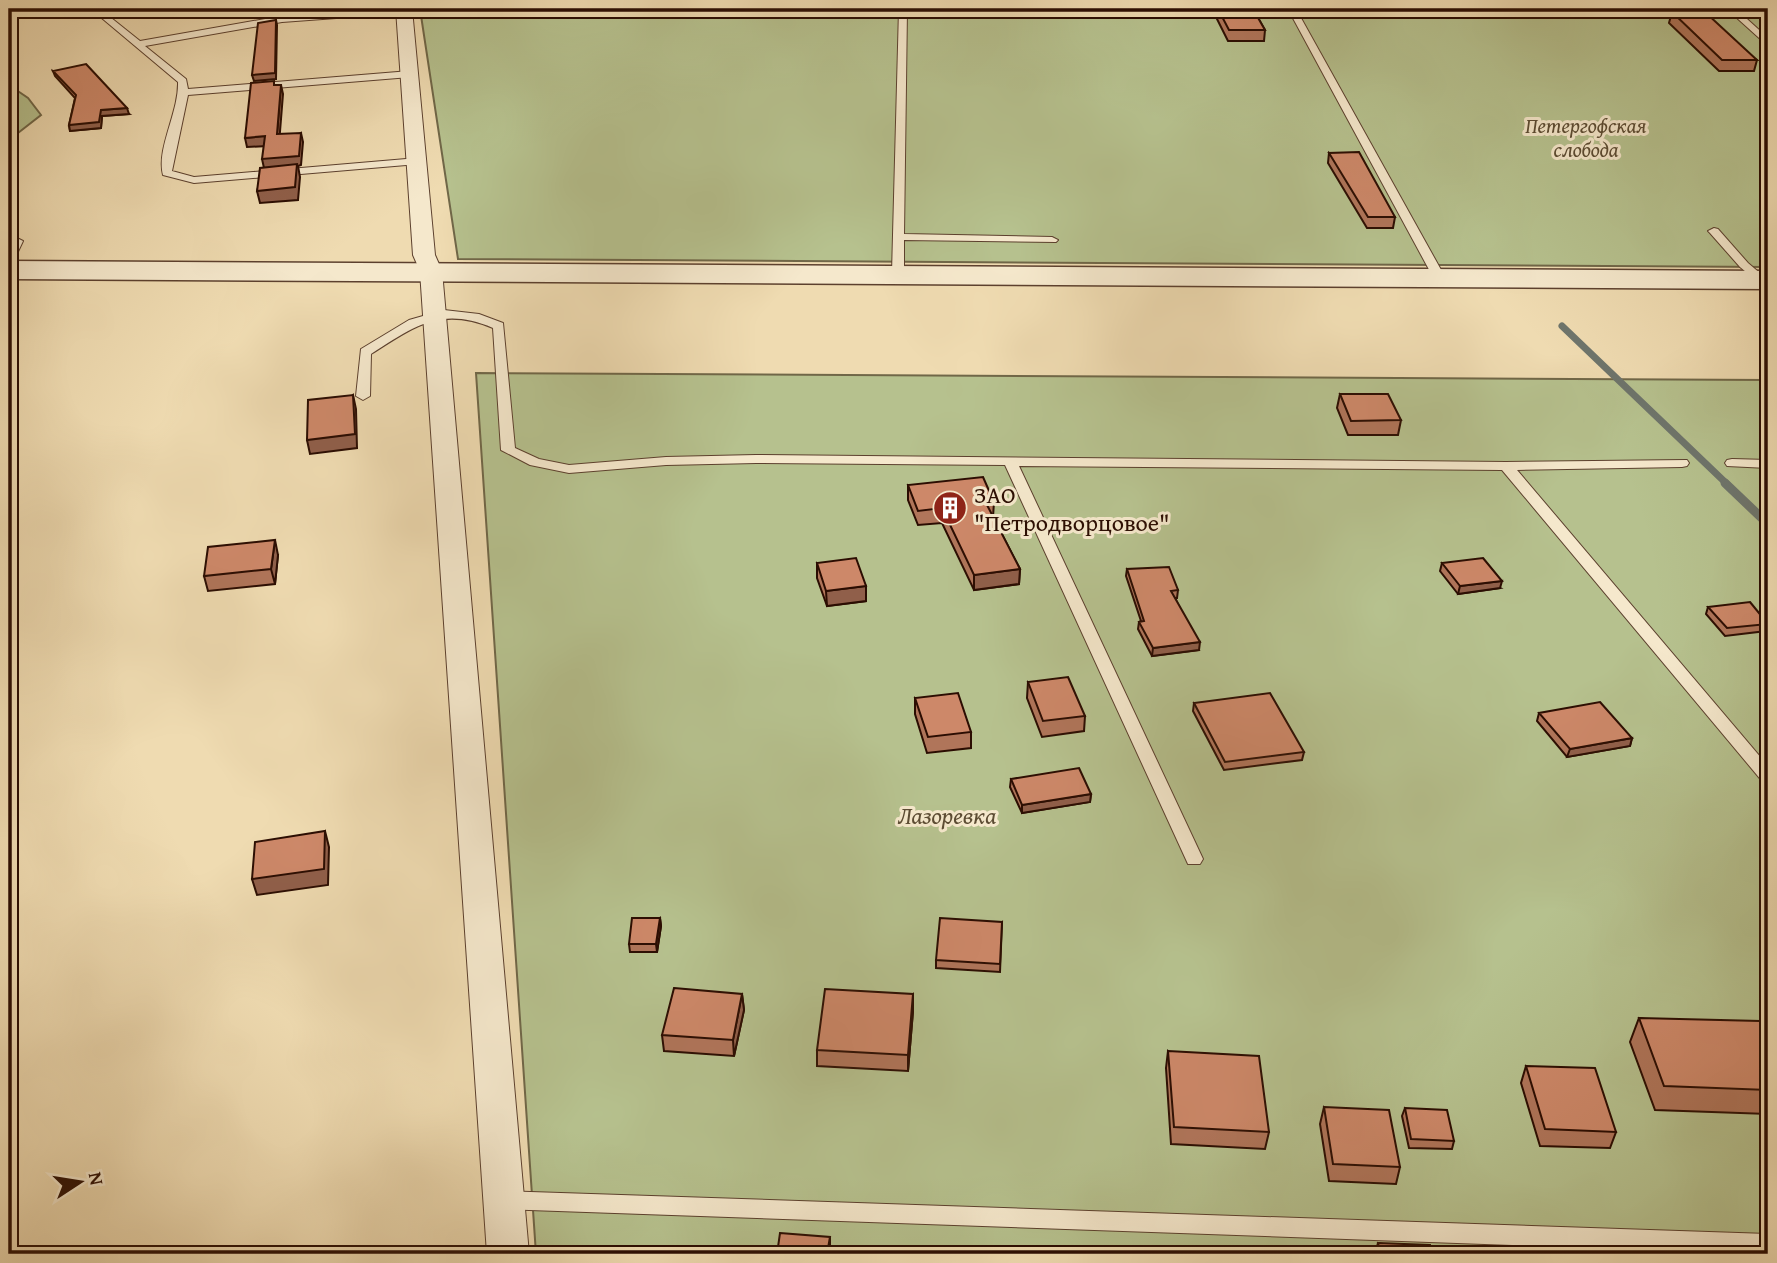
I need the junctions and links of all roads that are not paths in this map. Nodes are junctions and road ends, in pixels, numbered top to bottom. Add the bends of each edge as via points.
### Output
1 (95, 9) edge
2 (404, 9) edge
3 (903, 9) edge
4 (1292, 9) edge
5 (1731, 9) edge
6 (1768, 43) edge
7 (138, 44) junction
8 (410, 74) junction
9 (184, 92) junction
10 (418, 161) junction
11 (1714, 231) dead end
12 (900, 237) junction
13 (1052, 240) dead end
14 (16, 242) dead end
15 (9, 258) edge
16 (9, 270) edge
17 (431, 271) junction
18 (898, 273) junction
19 (1439, 277) junction
20 (1766, 282) edge
21 (434, 314) junction
22 (363, 396) dead end
23 (1010, 462) junction
24 (1682, 463) dead end
25 (1732, 463) dead end
26 (1768, 464) edge
27 (1506, 466) junction
28 (1768, 776) edge
29 (1194, 859) dead end
30 (504, 1200) junction
31 (1768, 1244) edge
32 (508, 1254) edge

1 - 7 lane
2 - 7 lane via 282,19
2 - 8 street
3 - 12 lane
4 - 19 lane
5 - 6 lane
7 - 9 lane via 183,81
8 - 9 lane
8 - 10 street
9 - 10 lane via 167,153 167,173 194,180
10 - 17 street via 424,255
11 - 20 lane
12 - 13 lane
12 - 18 lane
14 - 15 lane
16 - 17 street
17 - 18 street
17 - 21 street
18 - 19 street
19 - 20 street
21 - 22 lane via 365,352
21 - 23 lane via 476,314 499,326 508,450 535,462 569,469 756,459
21 - 30 street
23 - 27 lane
23 - 29 lane
24 - 27 lane
25 - 26 lane
27 - 28 lane
30 - 31 lane
30 - 32 street

